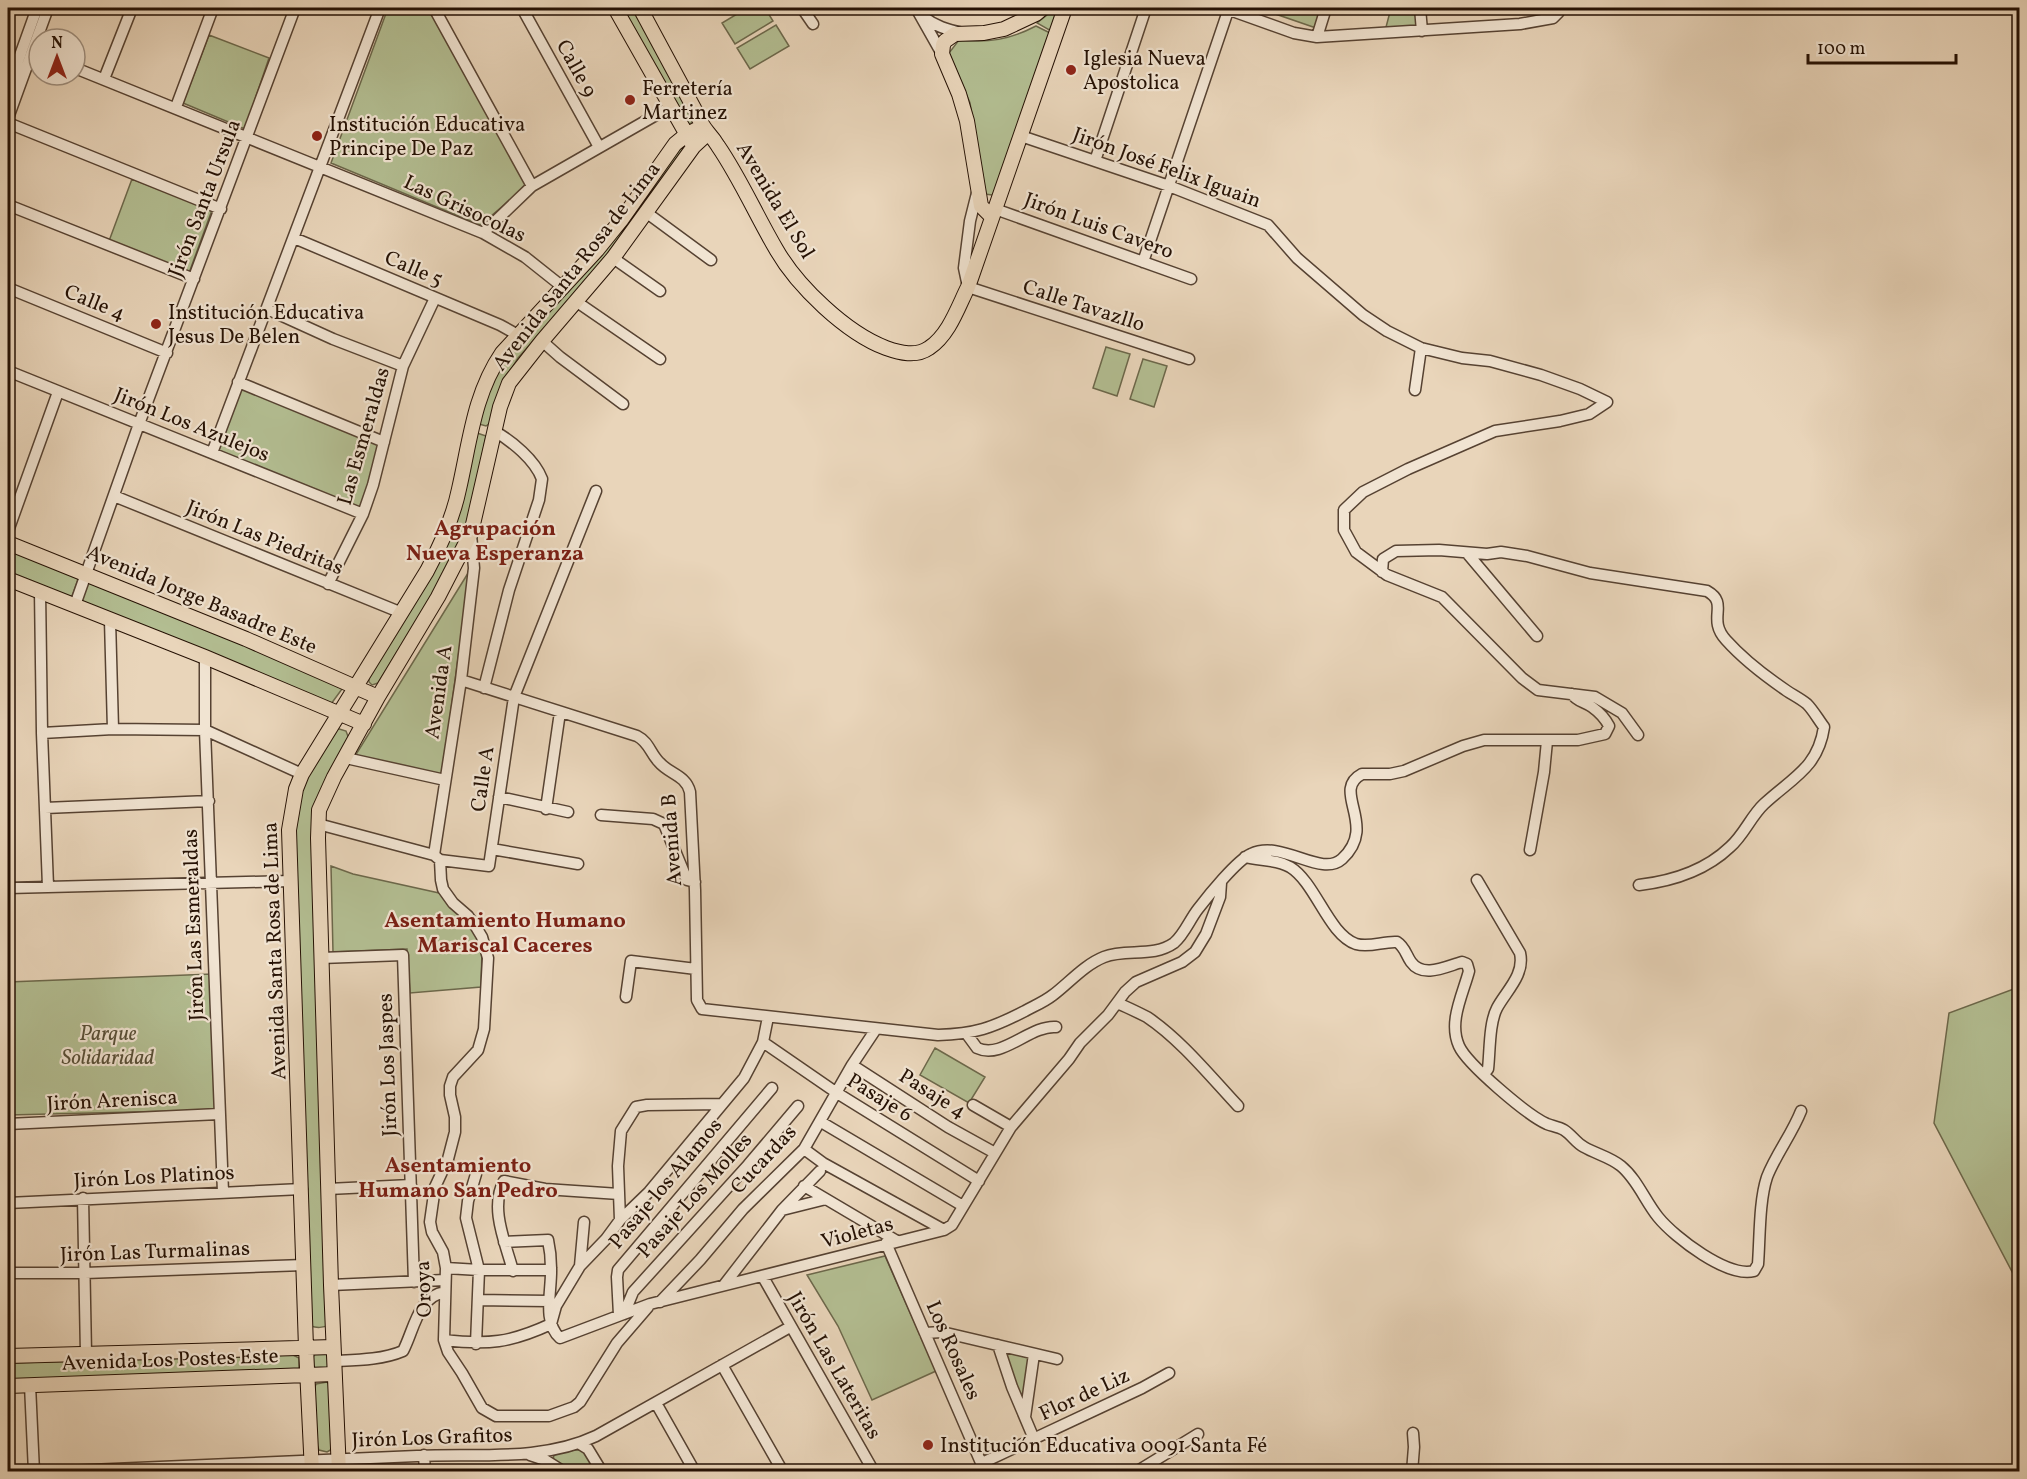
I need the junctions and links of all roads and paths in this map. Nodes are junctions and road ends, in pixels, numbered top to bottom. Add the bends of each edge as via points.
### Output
1 (37, 8) edge
2 (48, 8) edge
3 (132, 8) edge
4 (213, 8) edge
5 (295, 8) edge
6 (380, 8) edge
7 (434, 8) edge
8 (522, 8) edge
9 (615, 8) edge
10 (640, 8) edge
11 (802, 8) edge
12 (1044, 8) edge
13 (1065, 8) edge
14 (1146, 8) edge
15 (1227, 8) edge
16 (1326, 8) edge
17 (1420, 8) edge
18 (1558, 8) edge
19 (918, 11) edge
20 (813, 24) dead end
21 (43, 27) edge
22 (1422, 31) junction
23 (963, 33) junction
24 (1317, 37) junction
25 (942, 54) junction
26 (27, 73) edge
27 (87, 73) edge
28 (104, 79) junction
29 (8, 89) edge
30 (176, 107) junction
31 (670, 107) junction
32 (8, 118) edge
33 (8, 123) edge
34 (704, 131) junction
35 (687, 135) junction
36 (1021, 136) junction
37 (248, 137) junction
38 (599, 147) junction
39 (1095, 161) junction
40 (320, 166) junction
41 (532, 186) junction
42 (1169, 186) junction
43 (977, 193) junction
44 (8, 205) edge
45 (221, 209) junction
46 (647, 213) junction
47 (994, 213) junction
48 (483, 233) junction
49 (294, 238) junction
50 (613, 258) junction
51 (711, 260) dead end
52 (1143, 262) junction
53 (194, 279) junction
54 (1191, 279) dead end
55 (968, 287) junction
56 (8, 288) edge
57 (564, 288) junction
58 (660, 291) dead end
59 (435, 298) junction
60 (577, 302) junction
61 (267, 309) junction
62 (518, 335) junction
63 (542, 341) junction
64 (1421, 348) junction
65 (167, 353) junction
66 (660, 359) dead end
67 (1189, 359) dead end
68 (403, 366) junction
69 (8, 371) edge
70 (238, 382) junction
71 (1415, 390) dead end
72 (58, 392) junction
73 (623, 404) dead end
74 (139, 424) junction
75 (471, 428) junction
76 (494, 431) junction
77 (384, 442) junction
78 (212, 453) junction
79 (596, 491) dead end
80 (114, 496) junction
81 (363, 514) junction
82 (8, 531) edge
83 (471, 533) junction
84 (8, 543) edge
85 (1467, 553) junction
86 (1382, 572) junction
87 (86, 573) junction
88 (8, 579) edge
89 (328, 584) junction
90 (40, 591) junction
91 (75, 605) junction
92 (402, 613) junction
93 (110, 620) junction
94 (1537, 636) dead end
95 (205, 657) junction
96 (460, 680) junction
97 (356, 686) junction
98 (484, 688) junction
99 (1572, 694) junction
100 (378, 697) junction
101 (514, 697) junction
102 (560, 712) junction
103 (340, 713) junction
104 (364, 724) junction
105 (113, 729) junction
106 (206, 729) junction
107 (42, 733) junction
108 (1638, 735) dead end
109 (1547, 741) junction
110 (346, 758) junction
111 (302, 774) junction
112 (445, 780) junction
113 (500, 798) junction
114 (208, 801) junction
115 (45, 808) junction
116 (546, 808) junction
117 (568, 812) dead end
118 (601, 815) dead end
119 (318, 824) junction
120 (492, 849) junction
121 (1530, 850) dead end
122 (437, 857) junction
123 (1245, 857) junction
124 (578, 864) dead end
125 (1477, 880) dead end
126 (291, 881) junction
127 (694, 882) junction
128 (212, 883) junction
129 (1221, 883) junction
130 (1639, 885) dead end
131 (48, 886) junction
132 (8, 888) edge
133 (321, 958) junction
134 (696, 969) junction
135 (626, 997) dead end
136 (1117, 1003) junction
137 (768, 1017) junction
138 (1056, 1027) dead end
139 (876, 1029) junction
140 (966, 1033) junction
141 (763, 1042) junction
142 (852, 1065) junction
143 (1484, 1074) junction
144 (772, 1088) dead end
145 (837, 1093) junction
146 (722, 1104) junction
147 (973, 1105) dead end
148 (798, 1106) dead end
149 (1238, 1106) dead end
150 (1801, 1111) dead end
151 (219, 1114) junction
152 (821, 1122) junction
153 (8, 1124) edge
154 (1011, 1127) junction
155 (804, 1149) junction
156 (995, 1153) junction
157 (820, 1171) dead end
158 (476, 1174) dead end
159 (979, 1181) junction
160 (411, 1185) junction
161 (804, 1186) junction
162 (302, 1189) junction
163 (328, 1189) junction
164 (223, 1192) junction
165 (619, 1194) junction
166 (83, 1198) junction
167 (826, 1199) junction
168 (8, 1203) edge
169 (963, 1206) junction
170 (782, 1210) junction
171 (620, 1220) junction
172 (584, 1222) dead end
173 (944, 1230) junction
174 (504, 1242) junction
175 (891, 1242) junction
176 (304, 1265) junction
177 (580, 1266) junction
178 (446, 1268) junction
179 (479, 1270) junction
180 (551, 1270) junction
181 (513, 1271) junction
182 (8, 1273) edge
183 (85, 1273) junction
184 (763, 1277) junction
185 (414, 1282) junction
186 (331, 1285) junction
187 (724, 1285) junction
188 (445, 1286) junction
189 (478, 1300) junction
190 (549, 1300) junction
191 (655, 1303) junction
192 (621, 1315) junction
193 (551, 1324) junction
194 (790, 1326) junction
195 (925, 1333) junction
196 (444, 1340) junction
197 (476, 1344) junction
198 (998, 1345) junction
199 (306, 1348) junction
200 (86, 1354) junction
201 (1034, 1354) junction
202 (8, 1356) edge
203 (1057, 1359) dead end
204 (334, 1361) junction
205 (722, 1365) junction
206 (1169, 1373) dead end
207 (307, 1375) junction
208 (30, 1385) junction
209 (8, 1386) edge
210 (656, 1403) junction
211 (1025, 1418) junction
212 (1413, 1433) dead end
213 (1197, 1434) dead end
214 (1034, 1439) junction
215 (580, 1444) junction
216 (526, 1454) junction
217 (424, 1455) junction
218 (339, 1465) edge
219 (312, 1466) edge
220 (984, 1467) edge
221 (230, 1468) edge
222 (151, 1469) edge
223 (1142, 1470) edge
224 (34, 1472) edge
225 (43, 1472) edge
226 (425, 1472) edge
227 (564, 1472) edge
228 (602, 1472) edge
229 (695, 1472) edge
230 (783, 1472) edge
231 (874, 1472) edge
232 (1412, 1472) edge

1 - 29 street
2 - 21 street
3 - 28 street
4 - 30 street
5 - 37 street, Jirón Santa Ursula
6 - 40 street
7 - 41 street
8 - 38 street, Calle 9
9 - 31 main road
10 - 34 main road, Avenida El Sol
11 - 20 street
12 - 23 main road via 1004,29
13 - 36 main road
14 - 39 street
15 - 24 street via 1294,33
15 - 42 street
16 - 24 street
17 - 22 street
18 - 22 street via 1553,18 1520,24
19 - 23 street via 932,24
19 - 25 street
22 - 24 street
23 - 25 main road via 945,40
25 - 43 main road via 967,121
26 - 32 street
27 - 28 street, Las Grisocolas
28 - 30 street, Las Grisocolas
30 - 37 street, Las Grisocolas
31 - 35 main road
31 - 38 street
33 - 45 street
34 - 35 main road, Avenida Santa Rosa de Lima
34 - 55 main road, Avenida El Sol via 718,144 777,252 818,301 859,335 898,352 914,354 929,349 951,321
35 - 46 main road, Avenida Santa Rosa de Lima
35 - 57 main road, Avenida Santa Rosa de Lima via 668,153 604,242
36 - 39 street, Jirón José Felix Iguain
36 - 47 main road
37 - 40 street, Las Grisocolas
37 - 45 street, Jirón Santa Ursula
38 - 41 street
39 - 42 street, Jirón José Felix Iguain
40 - 48 street, Las Grisocolas
40 - 49 street
41 - 48 street
42 - 52 street
42 - 64 street, Jirón José Felix Iguain via 1268,225 1335,292 1387,331
43 - 47 main road via 981,206
43 - 55 street via 963,268
44 - 53 street
45 - 53 street, Jirón Santa Ursula
46 - 50 main road, Avenida Santa Rosa de Lima
46 - 51 street
47 - 52 street, Jirón Luis Cavero
47 - 55 main road
48 - 57 street, Las Grisocolas via 525,257
49 - 59 street, Calle 5
49 - 61 street
50 - 58 street
50 - 60 main road, Avenida Santa Rosa de Lima
52 - 54 street, Jirón Luis Cavero
53 - 65 street, Jirón Santa Ursula
55 - 67 street, Calle Tavazllo
56 - 65 street, Calle 4
57 - 62 main road, Avenida Santa Rosa de Lima
59 - 62 street, Calle 5
59 - 68 street, Las Esmeraldas
60 - 63 main road, Avenida Santa Rosa de Lima
60 - 66 street
61 - 68 street
61 - 70 street
62 - 75 main road, Avenida Santa Rosa de Lima via 490,371
63 - 73 street
63 - 76 main road, Avenida Santa Rosa de Lima via 509,383
64 - 71 street
64 - 86 street, Jirón José Felix Iguain via 1541,375 1607,402 1589,414 1495,431 1363,492 1344,510 1344,530 1356,552
65 - 74 street, Jirón Santa Ursula
68 - 77 street, Las Esmeraldas
69 - 72 street, Jirón Los Azulejos
70 - 77 street
70 - 78 street
72 - 74 street, Jirón Los Azulejos
72 - 82 street
74 - 78 street, Jirón Los Azulejos
74 - 80 street, Jirón Santa Ursula
75 - 76 main road
75 - 92 main road, Avenida Santa Rosa de Lima via 459,490 442,545
76 - 83 main road, Avenida Santa Rosa de Lima
76 - 98 street via 528,459 542,480
77 - 81 street, Las Esmeraldas
78 - 81 street, Jirón Los Azulejos
79 - 101 street, Calle A
80 - 87 street, Jirón Santa Ursula
80 - 89 street, Jirón Las Piedritas
81 - 89 street, Las Esmeraldas
83 - 96 street, Avenida A via 474,568
83 - 100 main road, Avenida Santa Rosa de Lima via 443,589
84 - 87 main road, Avenida Jorge Basadre Este
85 - 86 street via 1396,551 1383,559
85 - 94 street
85 - 130 street via 1527,556 1590,573 1707,591 1719,603 1717,628 1725,639 1750,663 1808,705 1824,727 1812,761 1762,805 1731,847 1700,870 1665,882
86 - 99 street via 1442,597 1538,690
87 - 91 street, Jirón Santa Ursula
87 - 97 main road, Avenida Jorge Basadre Este
88 - 90 main road
89 - 92 street, Jirón Las Piedritas
90 - 91 main road
90 - 107 street
91 - 93 main road
92 - 97 main road, Avenida Santa Rosa de Lima
93 - 95 main road
93 - 105 street
95 - 103 main road
95 - 106 street, Jirón Las Esmeraldas
96 - 98 street, Avenida B
96 - 112 street, Avenida A
97 - 100 main road, Avenida Jorge Basadre Este
97 - 103 main road, Avenida Santa Rosa de Lima
98 - 101 street, Avenida B
99 - 108 street via 1595,697 1622,713
99 - 109 street via 1603,716 1608,732 1578,740
100 - 104 main road, Avenida Santa Rosa de Lima
101 - 102 street, Avenida B
101 - 113 street, Calle A
102 - 116 street
102 - 127 street, Avenida B via 641,738 660,763 685,780 690,792
103 - 104 main road
103 - 111 main road, Avenida Santa Rosa de Lima
104 - 110 main road, Avenida Santa Rosa de Lima
105 - 106 street
105 - 107 street
106 - 111 street
106 - 114 street, Jirón Las Esmeraldas
107 - 115 street
109 - 121 street
109 - 123 street via 1484,740 1404,771 1362,774 1353,782 1350,792 1357,838 1337,863 1323,864 1276,849
110 - 112 street
110 - 119 main road, Avenida Santa Rosa de Lima via 325,795
111 - 126 main road, Avenida Santa Rosa de Lima via 289,830
112 - 122 street, Avenida A
113 - 116 street
113 - 120 street, Calle A
114 - 115 street
114 - 128 street, Jirón Las Esmeraldas
115 - 131 street
116 - 117 street
118 - 127 street via 653,819 664,824 687,880
119 - 122 street
119 - 133 main road, Avenida Santa Rosa de Lima
120 - 122 street, Calle A via 489,866
120 - 124 street
122 - 178 street, Oroya via 443,888 476,927 488,958 484,1029 478,1050 453,1077 450,1086 455,1132 431,1207 432,1232 443,1252
123 - 129 street
123 - 143 street via 1277,862 1295,871 1341,933 1353,943 1397,942 1413,966 1421,970 1467,964 1469,971 1455,1034 1461,1051
125 - 143 street via 1520,953 1521,962 1518,975 1493,1015 1488,1069
126 - 128 street
126 - 162 main road, Avenida Santa Rosa de Lima
127 - 134 street, Avenida B
128 - 131 street
128 - 151 street, Jirón Las Esmeraldas
129 - 136 street via 1220,897 1195,952 1182,962 1136,982
129 - 140 street via 1176,942 1150,952 1100,959 1050,998 996,1026
131 - 132 street
133 - 160 street, Jirón Los Jaspes via 403,955
133 - 163 main road, Avenida Santa Rosa de Lima
134 - 135 street via 631,961
134 - 137 street, Avenida B via 697,1000 702,1009
136 - 149 street via 1163,1030
136 - 154 street
137 - 139 street
137 - 141 street
138 - 140 street via 1044,1028 990,1052 977,1048
139 - 140 street
139 - 142 street, Cucardas
141 - 145 street, Pasaje 6
141 - 146 street via 744,1078
142 - 145 street, Cucardas
142 - 156 street, Pasaje 4
143 - 150 street via 1530,1114 1563,1129 1584,1148 1622,1167 1659,1219 1698,1252 1746,1273 1758,1264 1763,1192 1768,1176
144 - 192 street, Pasaje los Alamos via 618,1270
145 - 152 street, Cucardas
145 - 159 street, Pasaje 6
146 - 165 street via 636,1107 621,1131
146 - 171 street via 649,1192
147 - 154 street
148 - 192 street, Pasaje Los Molles via 633,1292
151 - 153 street, Jirón Arenisca
151 - 164 street, Jirón Las Esmeraldas
152 - 155 street, Cucardas
152 - 169 street
154 - 156 street
155 - 173 street
155 - 191 street, Cucardas
156 - 159 street
157 - 161 street
158 - 179 street via 466,1218
159 - 169 street
160 - 163 street
160 - 185 street, Jirón Los Jaspes
161 - 167 street
161 - 170 street
162 - 164 street, Jirón Los Platinos
162 - 176 main road, Avenida Santa Rosa de Lima
163 - 186 main road, Avenida Santa Rosa de Lima
164 - 166 street, Jirón Los Platinos
165 - 171 street
165 - 174 street via 545,1189 504,1181 498,1208
166 - 168 street, Jirón Los Platinos
166 - 183 street
167 - 170 street
167 - 175 street
169 - 173 street via 952,1225
170 - 187 street
171 - 177 street
172 - 177 street
173 - 175 street, Violetas
174 - 180 street via 548,1240
174 - 181 street
175 - 184 street, Violetas
175 - 195 street, Los Rosales
176 - 183 street, Jirón Las Turmalinas
176 - 199 main road, Avenida Santa Rosa de Lima
177 - 193 street via 556,1306
178 - 179 street
178 - 188 street, Oroya
179 - 181 street
179 - 189 street
180 - 181 street
180 - 190 street
182 - 183 street, Jirón Las Turmalinas
183 - 200 street
184 - 187 street, Violetas
184 - 194 street, Jirón Las Lateritas
185 - 186 street
185 - 188 street
186 - 204 main road, Avenida Santa Rosa de Lima
187 - 191 street, Violetas
188 - 196 street, Oroya
188 - 204 street via 424,1303 403,1351 393,1356
189 - 190 street
189 - 197 street
190 - 193 street
191 - 192 street, Violetas
191 - 196 street, Oroya via 617,1343 580,1402 549,1416 488,1413 476,1400
192 - 193 street, Violetas via 558,1338
193 - 197 street via 523,1337
194 - 205 street, Jirón Los Grafitos
194 - 231 street, Jirón Las Lateritas
195 - 198 street via 942,1332
195 - 220 street, Los Rosales
196 - 197 street
198 - 201 street
198 - 211 street
199 - 200 main road, Avenida Los Postes Este
199 - 204 main road, Avenida Los Postes Este
199 - 207 main road, Avenida Santa Rosa de Lima
200 - 202 main road, Avenida Los Postes Este
201 - 203 street
201 - 211 street
204 - 207 main road, Avenida Los Postes Este
204 - 218 main road, Avenida Santa Rosa de Lima
205 - 210 street, Jirón Los Grafitos
205 - 230 street
206 - 214 street, Flor de Liz
207 - 208 main road, Avenida Los Postes Este
207 - 219 main road, Avenida Santa Rosa de Lima
208 - 209 main road, Avenida Los Postes Este
208 - 224 street
210 - 215 street, Jirón Los Grafitos
210 - 229 street
211 - 214 street
212 - 232 street
213 - 223 street
214 - 220 street, Flor de Liz
215 - 216 street, Jirón Los Grafitos
215 - 228 street via 588,1449
216 - 217 street, Jirón Los Grafitos
216 - 227 street
217 - 218 street, Jirón Los Grafitos
217 - 226 street
218 - 219 street, Jirón Los Grafitos
219 - 221 street, Jirón Los Grafitos
221 - 222 street, Jirón Los Grafitos
222 - 225 street, Jirón Los Grafitos

